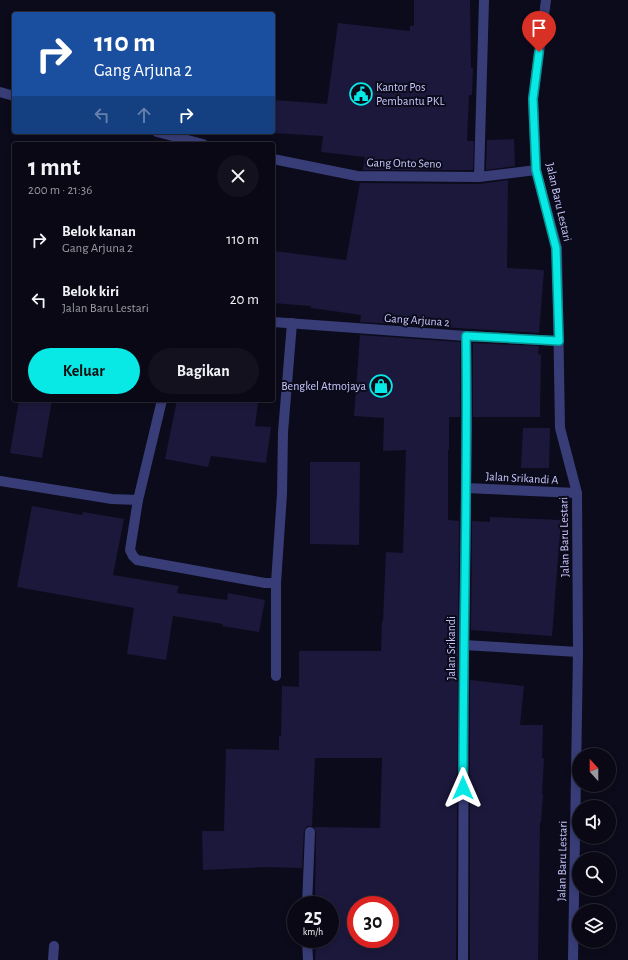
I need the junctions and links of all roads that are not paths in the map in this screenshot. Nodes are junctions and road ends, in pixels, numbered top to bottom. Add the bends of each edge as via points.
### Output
1 (484, 0) edge
2 (546, 0) edge
3 (0, 92) edge
4 (12, 95) edge
5 (165, 134) edge
6 (195, 142) edge
7 (275, 159) edge
8 (536, 170) junction
9 (479, 177) junction
10 (275, 322) edge
11 (292, 324) junction
12 (466, 336) junction
13 (559, 341) junction
14 (162, 402) edge
15 (0, 481) edge
16 (466, 488) junction
17 (577, 494) junction
18 (138, 500) junction
19 (276, 583) junction
20 (464, 645) junction
21 (578, 652) junction
22 (276, 676) dead end
23 (310, 832) dead end
24 (307, 896) edge
25 (54, 946) dead end
26 (307, 948) edge
27 (53, 960) edge
28 (308, 960) edge
29 (463, 960) edge
30 (573, 960) edge

1 - 9 street
2 - 8 street, Jalan Baru Lestari via 533,99
3 - 4 street
5 - 6 street
7 - 9 street, Gang Onto Seno via 357,176
8 - 9 street, Gang Onto Seno
8 - 13 street, Jalan Baru Lestari via 556,248
10 - 11 street, Gang Arjuna 2
11 - 12 street, Gang Arjuna 2
11 - 19 street via 283,432
12 - 13 street, Gang Arjuna 2
12 - 16 street, Jalan Srikandi
13 - 17 street, Jalan Baru Lestari via 560,428
14 - 18 street
15 - 18 street via 112,499
16 - 17 street, Jalan Srikandi A
16 - 20 street, Jalan Srikandi
17 - 21 street, Jalan Baru Lestari
18 - 19 street via 130,550 138,560
19 - 22 street
20 - 21 street
20 - 29 street, Jalan Srikandi
21 - 30 street, Jalan Baru Lestari
23 - 24 street
25 - 27 street
26 - 28 street

